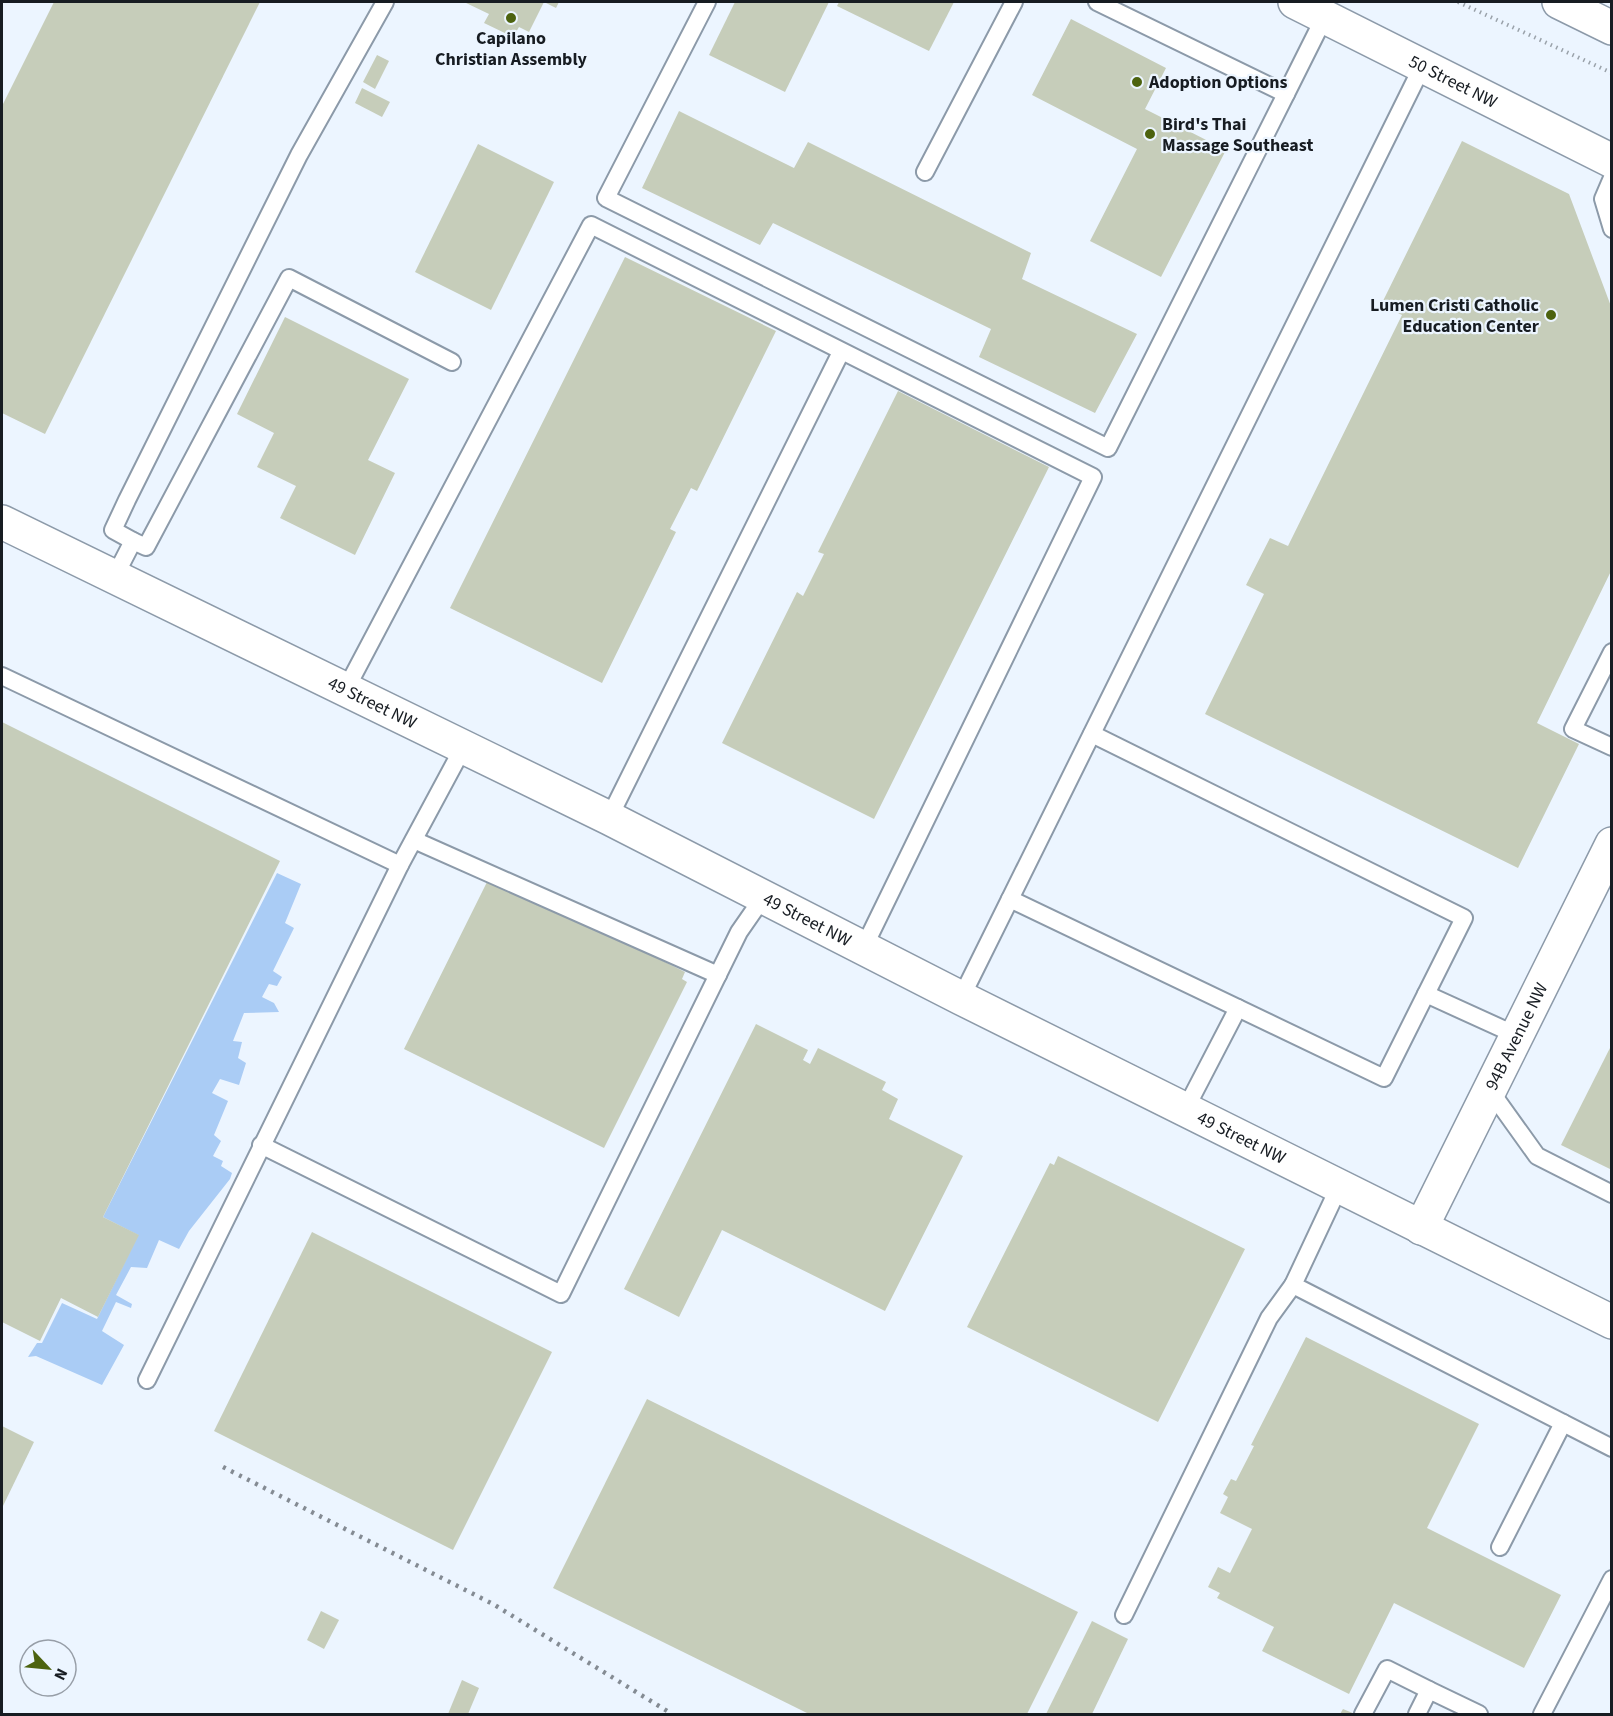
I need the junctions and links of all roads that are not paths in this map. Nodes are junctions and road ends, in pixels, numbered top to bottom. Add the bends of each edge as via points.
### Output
1 (385, 2) edge
2 (707, 2) edge
3 (1014, 2) edge
4 (1097, 2) edge
5 (1295, 2) edge
6 (1559, 2) edge
7 (1325, 16) junction
8 (1611, 27) edge
9 (1424, 65) junction
10 (1286, 94) junction
11 (1611, 160) edge
12 (925, 172) dead end
13 (1611, 178) edge
14 (1611, 229) edge
15 (841, 352) junction
16 (452, 362) dead end
17 (2, 522) edge
18 (133, 541) junction
19 (115, 576) junction
20 (1611, 652) edge
21 (2, 676) edge
22 (346, 689) junction
23 (1092, 734) junction
24 (464, 746) junction
25 (1611, 747) edge
26 (609, 818) junction
27 (414, 840) junction
28 (1607, 863) edge
29 (400, 866) junction
30 (764, 896) junction
31 (1010, 899) junction
32 (864, 947) junction
33 (718, 975) junction
34 (1426, 994) junction
35 (961, 998) junction
36 (1238, 1008) junction
37 (1516, 1035) junction
38 (1489, 1089) junction
39 (1185, 1110) junction
40 (261, 1145) junction
41 (1340, 1187) junction
42 (1611, 1194) edge
43 (1421, 1228) junction
44 (1293, 1285) junction
45 (1611, 1322) edge
46 (147, 1380) dead end
47 (1563, 1423) junction
48 (1611, 1448) edge
49 (1500, 1547) dead end
50 (1611, 1579) edge
51 (1124, 1615) dead end
52 (1429, 1690) junction
53 (1363, 1714) edge
54 (1417, 1714) edge
55 (1479, 1714) edge
56 (1542, 1714) edge

1 - 18 lane via 299,155 113,530
2 - 10 lane via 606,198 1108,448
3 - 12 lane
4 - 10 lane
5 - 7 street, 50 Street NW
6 - 8 street
7 - 9 street, 50 Street NW
7 - 10 lane
9 - 11 street, 50 Street NW
9 - 23 lane
13 - 14 lane via 1603,199
15 - 22 lane via 591,225
15 - 26 lane
15 - 32 lane via 1093,477
16 - 18 lane via 289,278 146,547
17 - 19 street, 49 Street NW
18 - 19 lane
19 - 22 street, 49 Street NW
20 - 25 lane via 1573,729
21 - 29 lane
22 - 24 street, 49 Street NW
23 - 31 lane
23 - 34 lane via 1464,918
24 - 26 street, 49 Street NW
24 - 27 lane
26 - 30 street, 49 Street NW
27 - 29 lane
27 - 33 lane
28 - 37 street, 94B Avenue NW
29 - 40 lane
30 - 32 street, 49 Street NW
30 - 33 lane via 739,932
31 - 35 lane
31 - 36 lane
32 - 35 street, 49 Street NW
33 - 40 lane via 561,1294
34 - 36 lane via 1384,1078
34 - 37 lane
35 - 39 street, 49 Street NW
36 - 39 lane
37 - 38 street, 94B Avenue NW
38 - 42 lane via 1537,1156
38 - 43 street, 94B Avenue NW
39 - 41 street, 49 Street NW
40 - 46 lane
41 - 43 street, 49 Street NW
41 - 44 lane
43 - 45 street, 49 Street NW
44 - 47 lane
44 - 51 lane via 1269,1318
47 - 48 lane
47 - 49 lane
50 - 56 lane
52 - 53 lane via 1387,1669
52 - 54 lane
52 - 55 lane

